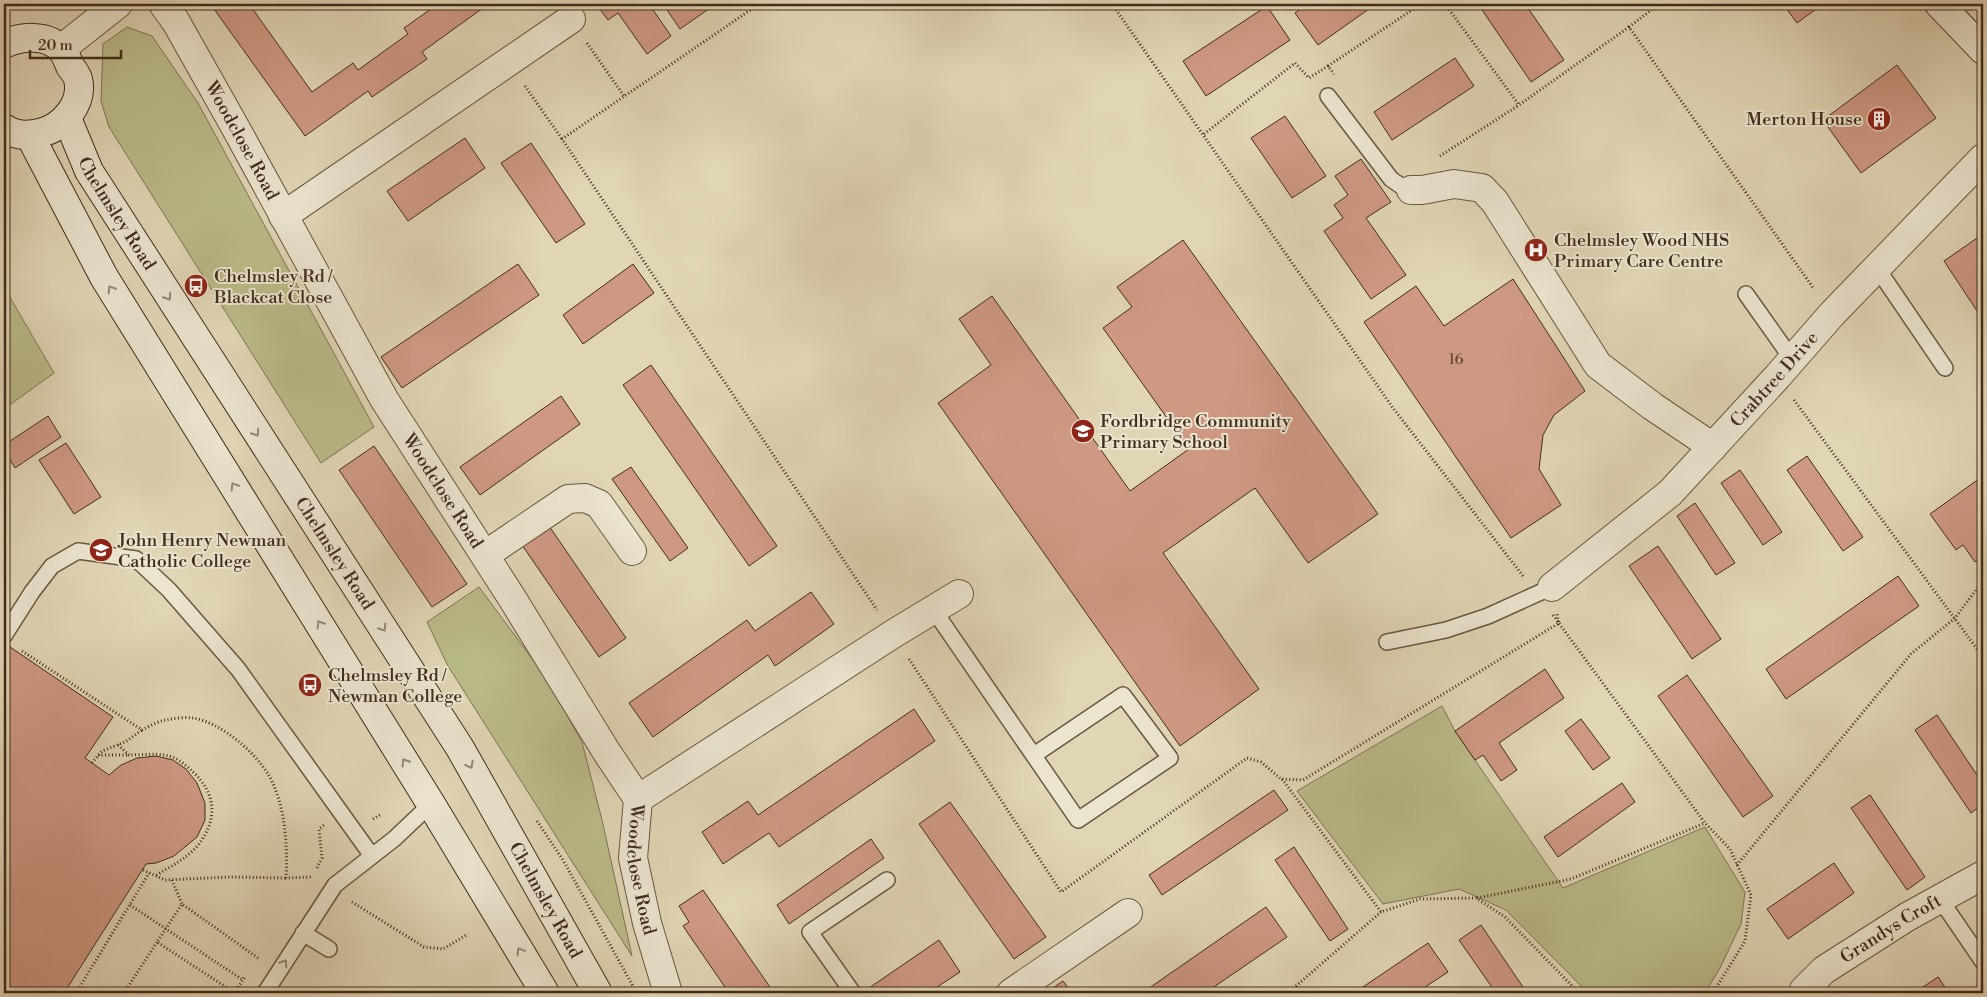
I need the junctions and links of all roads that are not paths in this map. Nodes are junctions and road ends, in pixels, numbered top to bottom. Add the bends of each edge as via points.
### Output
1 (118, 4) edge
2 (163, 4) edge
3 (1939, 4) edge
4 (571, 19) road end
5 (7, 36) edge
6 (61, 49) junction
7 (1983, 50) edge
8 (1328, 96) dead end
9 (67, 118) junction
10 (4, 128) edge
11 (30, 136) junction
12 (1983, 158) edge
13 (1412, 190) joint
14 (283, 216) junction
15 (1877, 268) junction
16 (1746, 294) dead end
17 (1784, 368) junction
18 (1945, 368) dead end
19 (1713, 446) junction
20 (632, 551) dead end
21 (485, 554) junction
22 (1544, 590) joint
23 (959, 594) dead end
24 (934, 609) junction
25 (4, 636) edge
26 (1387, 642) dead end
27 (1034, 755) junction
28 (638, 799) junction
29 (431, 804) junction
30 (372, 856) junction
31 (1983, 875) edge
32 (887, 880) dead end
33 (1940, 899) junction
34 (1128, 913) dead end
35 (304, 933) junction
36 (329, 949) dead end
37 (1983, 962) edge
38 (1806, 991) edge
39 (264, 993) edge
40 (545, 993) edge
41 (598, 993) edge
42 (668, 993) edge
43 (853, 993) edge
44 (1011, 993) edge

1 - 6 street
2 - 14 street, Woodclose Road
3 - 7 street
4 - 14 street
5 - 6 street via 36,38
6 - 9 street via 78,79 77,99
8 - 13 lane via 1391,179
9 - 11 street via 51,130
9 -> 41 street, Chelmsley Road via 88,171 460,748
10 - 11 street via 18,135
29 -> 11 street via 104,277
12 - 15 street, Crabtree Drive
13 - 19 street via 1454,184 1482,188 1598,365
14 - 21 street, Woodclose Road via 384,399
15 - 17 street, Crabtree Drive
15 - 18 lane
16 - 17 lane
17 - 19 street, Crabtree Drive
19 - 22 street, Crabtree Drive via 1670,493
20 - 21 street via 599,504 585,498 568,499
21 - 28 street, Woodclose Road
22 - 26 lane via 1488,616 1446,630
23 - 24 street
24 - 27 lane
24 - 28 street
25 - 30 lane via 52,566 78,551 136,559 169,590 238,669
27 - 27 lane via 1078,820 1170,758 1123,695
28 - 42 street, Woodclose Road via 634,858 647,923
29 - 30 lane
40 -> 29 street
30 - 35 lane via 334,885
31 - 33 street, Grandys Croft
32 - 43 lane via 810,932
33 - 37 lane
33 - 38 street, Grandys Croft via 1824,970
34 - 44 street
35 - 36 lane
39 -> 35 lane

